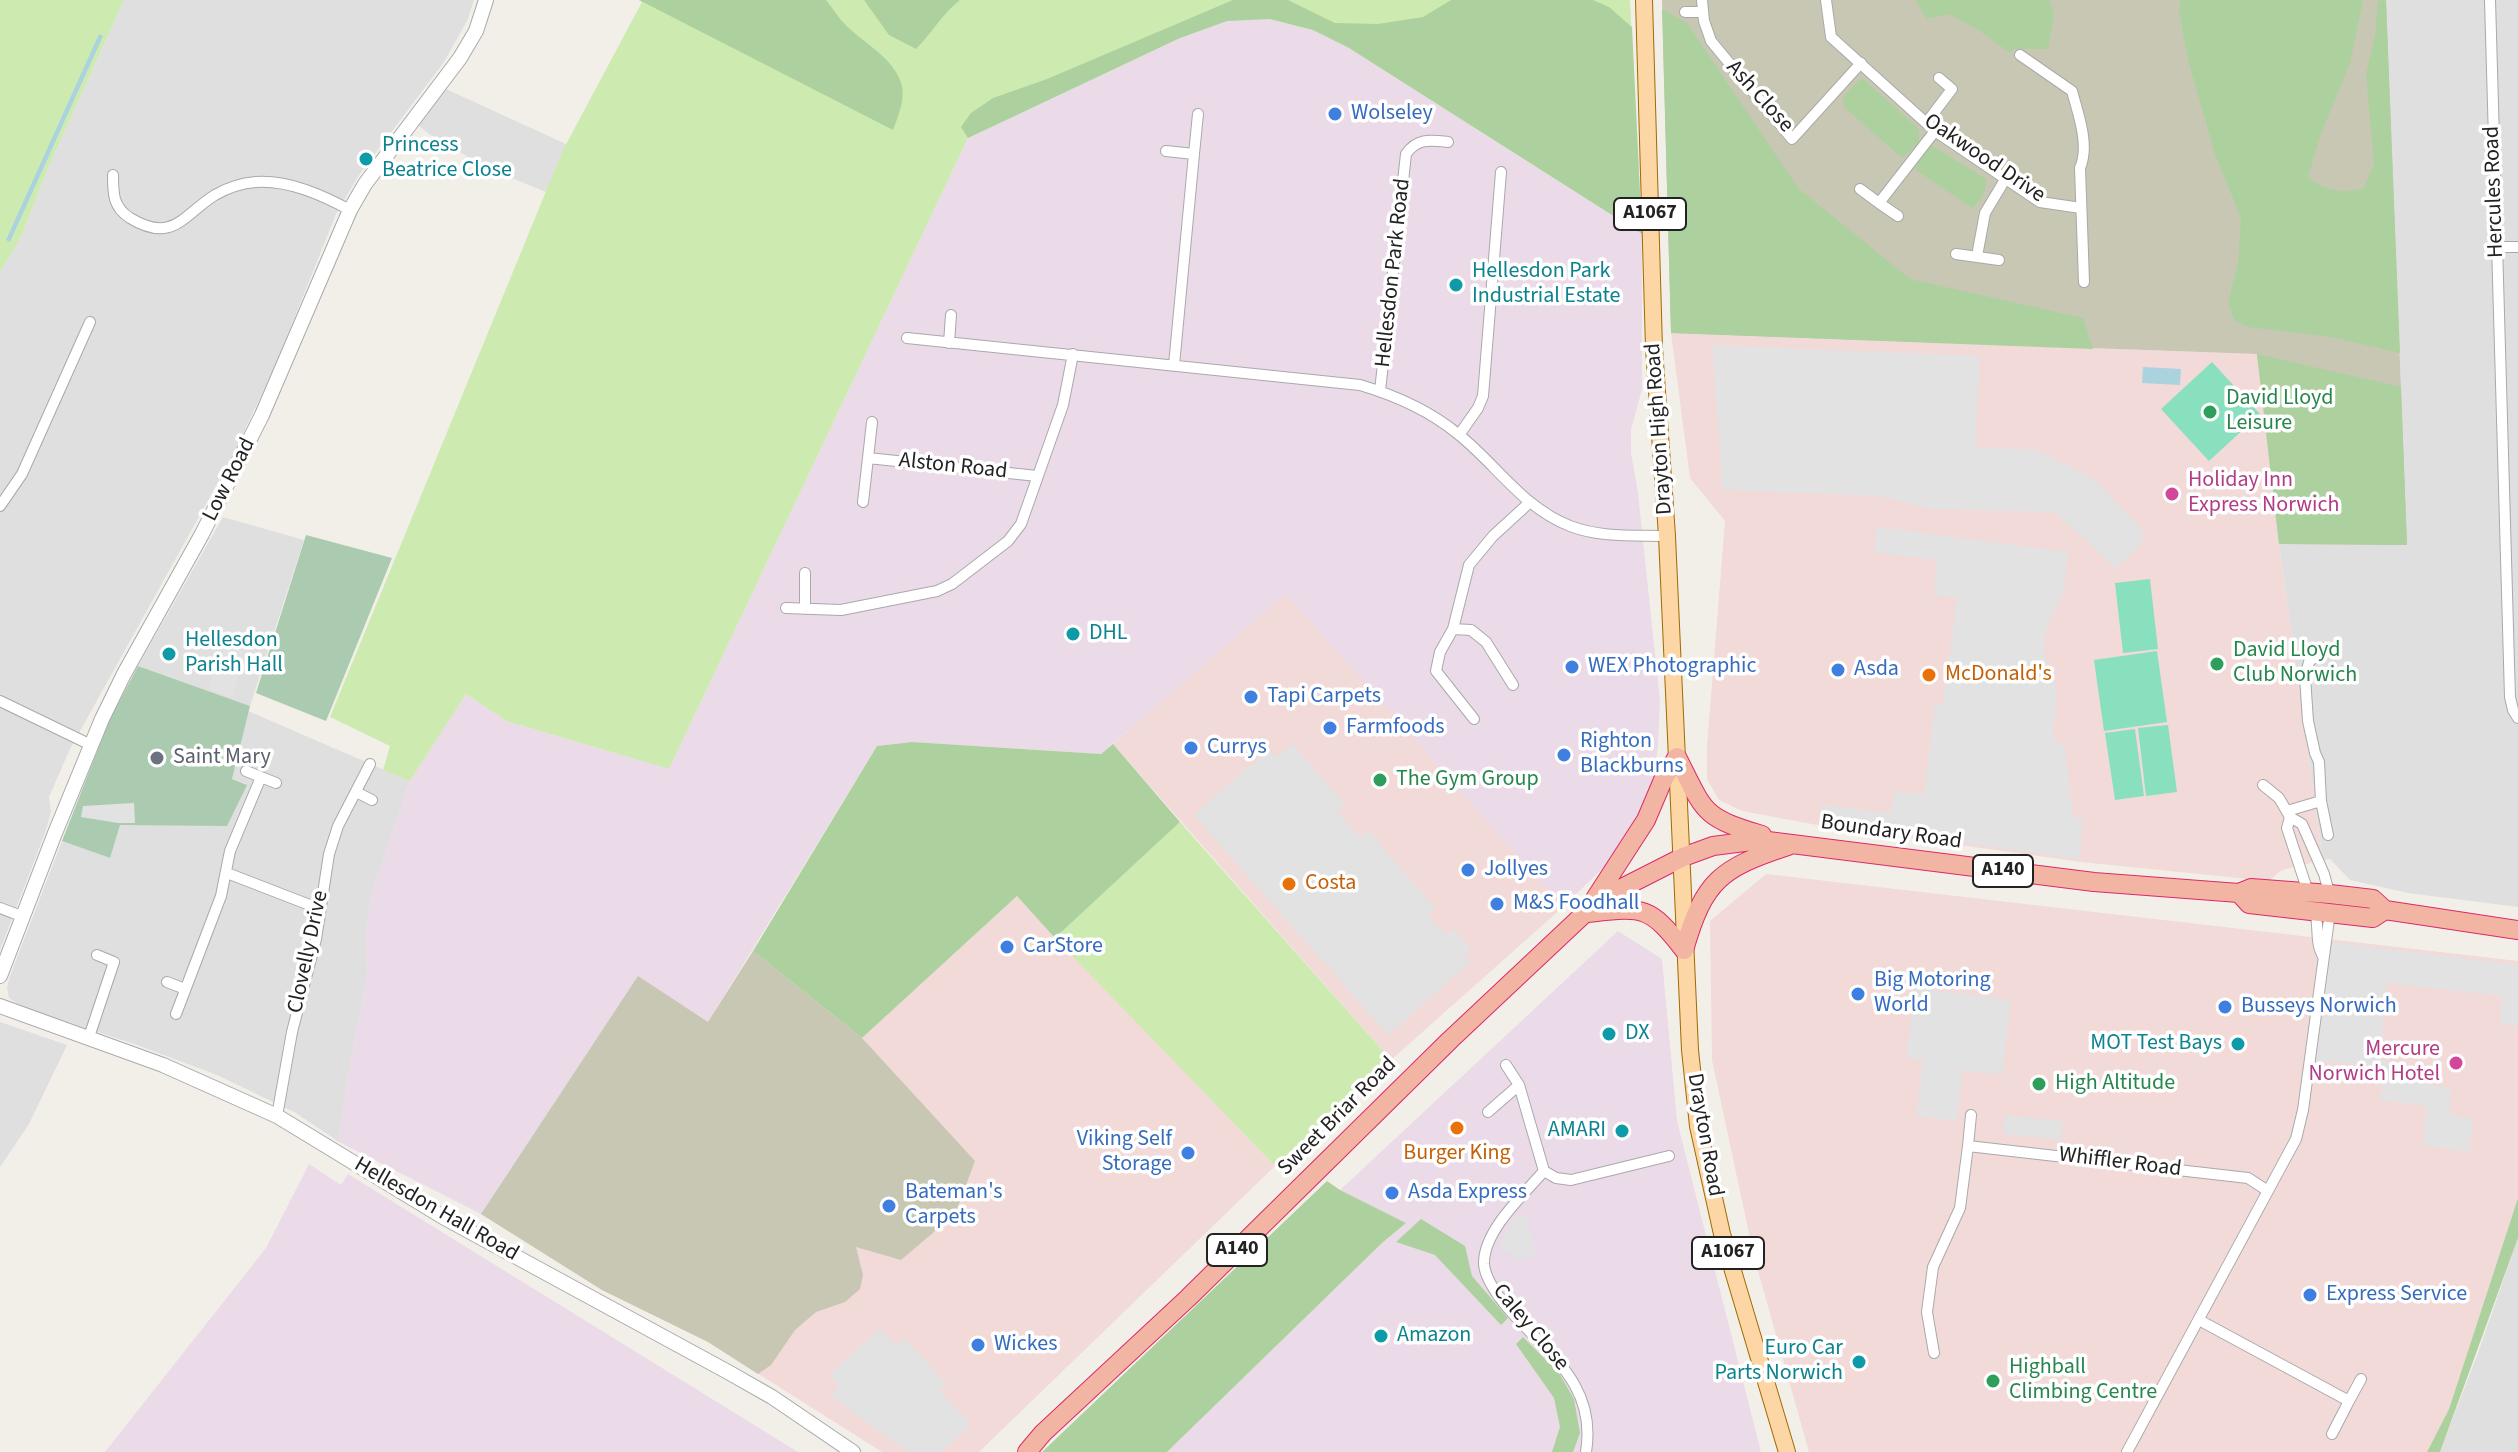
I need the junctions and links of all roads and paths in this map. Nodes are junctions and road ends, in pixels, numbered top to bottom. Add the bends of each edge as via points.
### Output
1 (486, 0) edge
2 (1644, 0) edge
3 (1702, 0) edge
4 (1826, 0) edge
5 (2490, 0) edge
6 (1685, 12) dead end
7 (1703, 12) junction
8 (2020, 55) dead end
9 (1861, 63) junction
10 (1939, 78) dead end
11 (1198, 114) dead end
12 (1931, 126) junction
13 (1448, 142) dead end
14 (1166, 151) dead end
15 (1194, 154) junction
16 (1501, 172) dead end
17 (113, 175) dead end
18 (2006, 178) junction
19 (1860, 189) dead end
20 (1879, 203) junction
21 (2081, 208) junction
22 (350, 210) junction
23 (1898, 216) dead end
24 (2497, 247) junction
25 (2518, 247) edge
26 (1956, 254) dead end
27 (1977, 256) junction
28 (1999, 260) dead end
29 (2084, 282) dead end
30 (951, 315) dead end
31 (90, 322) dead end
32 (907, 338) dead end
33 (949, 343) junction
34 (1073, 354) junction
35 (1174, 365) junction
36 (1380, 391) junction
37 (872, 422) dead end
38 (1459, 435) junction
39 (868, 458) junction
40 (1037, 476) junction
41 (863, 502) dead end
42 (1529, 503) junction
43 (0, 506) edge
44 (1667, 536) junction
45 (805, 573) dead end
46 (786, 608) dead end
47 (805, 609) junction
48 (1453, 629) junction
49 (2324, 648) dead end
50 (1513, 685) dead end
51 (0, 701) edge
52 (2518, 718) edge
53 (1474, 719) dead end
54 (91, 745) junction
55 (1677, 757) junction
56 (370, 764) dead end
57 (246, 771) dead end
58 (261, 777) junction
59 (276, 783) dead end
60 (2263, 785) dead end
61 (356, 792) junction
62 (372, 800) dead end
63 (2321, 801) junction
64 (2288, 814) junction
65 (2328, 835) dead end
66 (1794, 844) junction
67 (1683, 857) junction
68 (227, 873) junction
69 (2239, 893) junction
70 (2308, 893) junction
71 (2330, 894) junction
72 (0, 908) edge
73 (320, 909) junction
74 (2385, 910) junction
75 (1584, 914) junction
76 (2323, 914) junction
77 (24, 917) junction
78 (2518, 930) edge
79 (1684, 950) junction
80 (97, 955) dead end
81 (0, 976) edge
82 (167, 982) dead end
83 (185, 989) junction
84 (0, 1006) edge
85 (176, 1014) dead end
86 (89, 1037) junction
87 (1506, 1065) dead end
88 (1519, 1085) junction
89 (1488, 1112) dead end
90 (1971, 1115) dead end
91 (277, 1116) junction
92 (1968, 1146) junction
93 (1669, 1156) dead end
94 (1544, 1171) junction
95 (2268, 1191) junction
96 (2199, 1320) junction
97 (1934, 1353) dead end
98 (2361, 1379) dead end
99 (2349, 1401) junction
100 (1043, 1433) junction
101 (2332, 1434) dead end
102 (853, 1452) edge
103 (1016, 1452) edge
104 (1027, 1452) edge
105 (1586, 1452) edge
106 (1787, 1452) edge
107 (2127, 1452) edge

1 - 22 street, Low Road via 460,58
2 - 44 main road, Drayton High Road / A1067 via 1654,348
3 - 7 street, Ash Close
4 - 9 street, Oakwood Drive via 1831,37
5 - 24 street, Hercules Road
6 - 7 street
7 - 9 street, Ash Close via 1711,41 1792,139
8 - 21 street via 2052,70 2072,91 2082,129
9 - 12 street, Oakwood Drive
10 - 12 street via 1952,89
11 - 15 street
12 - 18 street, Oakwood Drive
12 - 20 street
13 - 36 street, Hellesdon Park Road via 1426,140 1406,154
14 - 15 street
15 - 35 street
16 - 38 street via 1483,396
17 - 22 street via 114,202 124,214 153,229 184,222 216,195 258,182 319,194
18 - 21 street, Oakwood Drive via 2040,202
18 - 27 street via 1985,213
19 - 20 street
20 - 23 street
21 - 29 street
22 - 54 street, Low Road via 262,415
24 - 25 street
24 - 52 street, Hercules Road via 2510,697
26 - 27 street
27 - 28 street
30 - 33 street
31 - 43 street via 22,474
32 - 33 street, Hellesdon Park Road
33 - 34 street, Hellesdon Park Road
34 - 35 street, Hellesdon Park Road
34 - 40 street, Alston Road via 1063,405
35 - 36 street, Hellesdon Park Road
36 - 38 street, Hellesdon Park Road
37 - 39 street, Alston Road
38 - 42 street, Hellesdon Park Road
39 - 40 street, Alston Road
39 - 41 street, Alston Road
40 - 47 street, Alston Road via 1021,524 1008,541 952,584 841,610
42 - 44 street, Hellesdon Park Road via 1586,531
42 - 48 street via 1469,565
44 - 55 main road, Drayton High Road / A1067
45 - 47 street
46 - 47 street, Alston Road
48 - 50 street via 1471,630 1486,642
48 - 53 street via 1436,671
49 - 63 street via 2309,662 2305,677
51 - 54 street
54 - 77 street, Low Road
55 - 66 highway, A1067 via 1710,815
55 - 67 main road, Drayton High Road / A1067
55 - 75 highway, A140 via 1646,820
56 - 61 street, Clovelly Drive
57 - 58 street
58 - 59 street
58 - 68 street via 230,851
60 - 64 street
61 - 62 street
61 - 73 street, Clovelly Drive via 329,854
63 - 64 street
63 - 65 street
64 - 70 street via 2287,828
64 - 71 street via 2302,824
66 - 67 highway, Boundary Road / A140 via 1737,841
66 - 69 highway, Boundary Road / A140 via 2094,882
66 - 79 highway, A140 via 1728,870 1694,914
67 - 75 highway, Sweet Briar Road / A140
67 - 79 main road, Drayton Road / A1067
68 - 73 street
68 - 83 street
69 - 70 highway, Boundary Road / A140 via 2251,888
69 - 76 highway, Boundary Road / A140 via 2249,904
70 - 71 highway, Boundary Road / A140
70 - 76 street
71 - 74 highway, Boundary Road / A140 via 2373,899
71 - 76 street
72 - 77 street
73 - 91 street, Clovelly Drive
74 - 76 highway, Boundary Road / A140 via 2373,918
74 - 78 highway, Boundary Road / A140
75 - 79 highway via 1624,909 1650,913
75 - 100 highway, Sweet Briar Road / A140
76 - 95 street via 2327,951 2303,1110 2296,1139
77 - 81 street, Low Road
79 - 106 main road, Drayton Road / A1067 via 1698,1126 1722,1234
80 - 86 street via 114,962
82 - 83 street
83 - 85 street
84 - 86 street, Hellesdon Hall Road
86 - 91 street, Hellesdon Hall Road
87 - 88 street
88 - 89 street
88 - 94 street
90 - 92 street
91 - 102 street, Hellesdon Hall Road via 443,1217 739,1378
92 - 95 street, Whiffler Road via 2248,1178
92 - 97 street via 1960,1208 1933,1267 1927,1312
93 - 94 street via 1571,1180
94 - 105 street, Caley Close via 1496,1229 1484,1263 1499,1297 1574,1379 1585,1404
95 - 96 street
96 - 99 street
96 - 107 street
98 - 99 street
99 - 101 street
100 - 103 highway, Sweet Briar Road / A140
100 - 104 highway, Sweet Briar Road / A140

